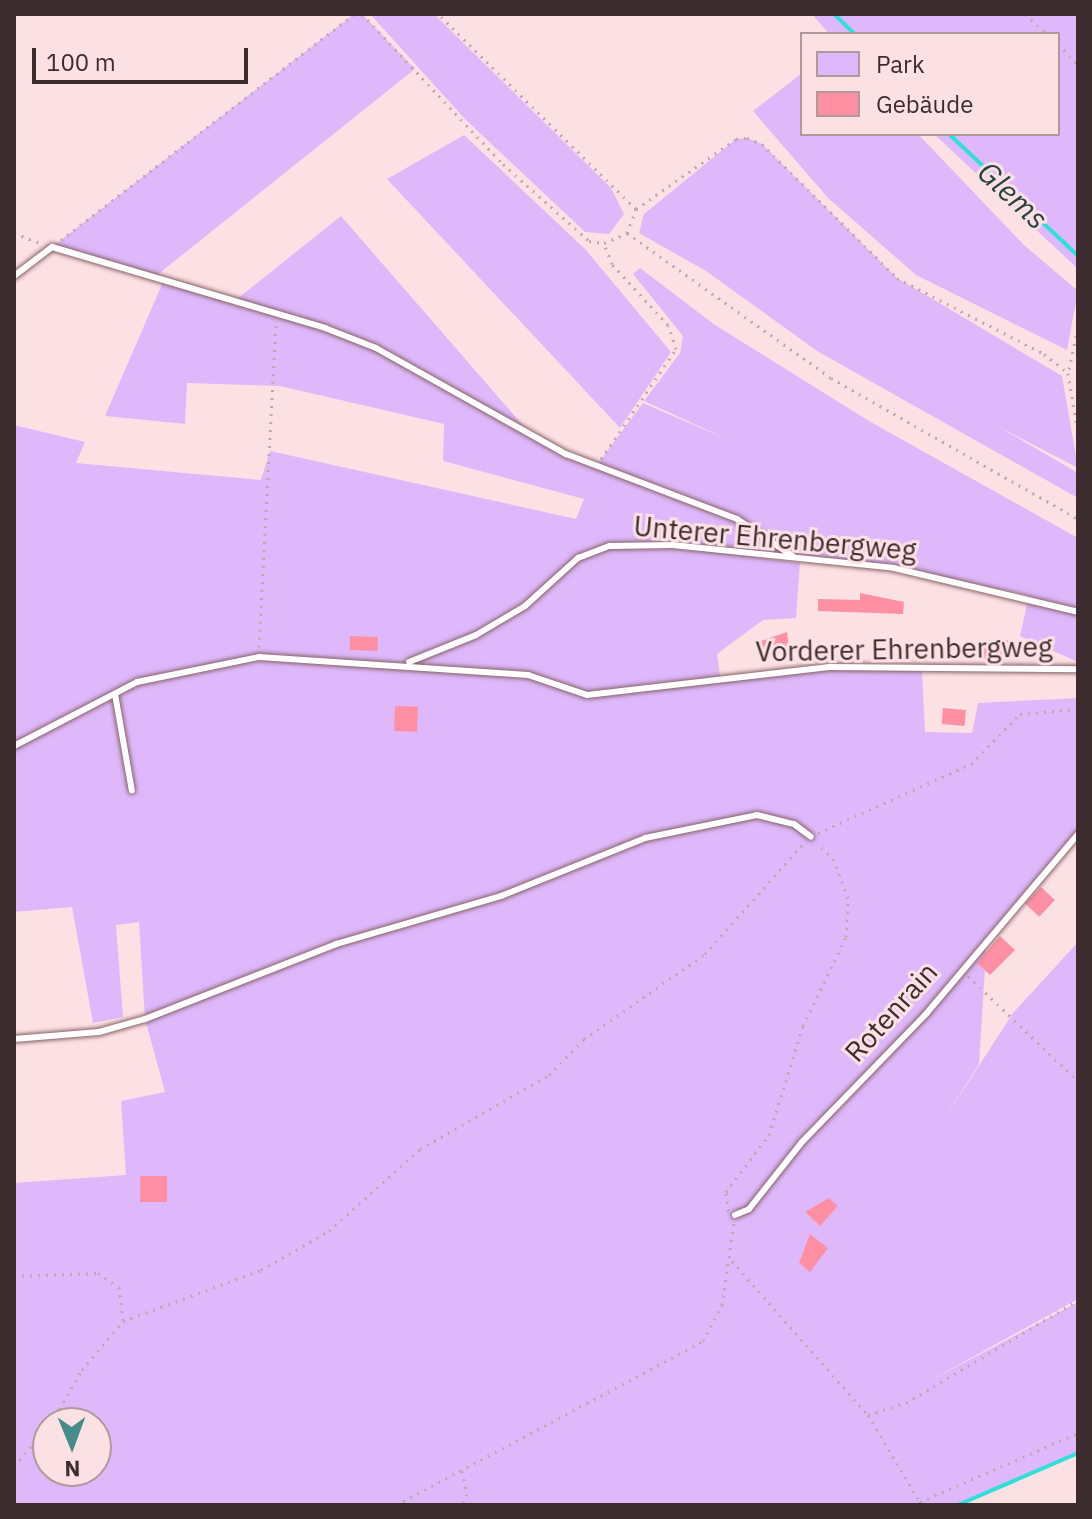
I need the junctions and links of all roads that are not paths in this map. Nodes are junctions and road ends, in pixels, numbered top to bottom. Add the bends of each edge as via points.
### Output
1 (14, 276) edge
2 (793, 556) junction
3 (1078, 612) edge
4 (401, 664) junction
5 (1078, 669) edge
6 (115, 694) junction
7 (14, 746) edge
8 (132, 791) dead end
9 (1078, 834) edge
10 (811, 837) road end
11 (14, 1039) edge
12 (735, 1215) road end

1 - 2 lane via 52,247 376,348 476,407 596,466 737,519
2 - 3 lane, Unterer Ehrenbergweg via 958,579
2 - 4 lane, Unterer Ehrenbergweg via 610,546 578,558 525,606 476,635
4 - 5 lane, Vorderer Ehrenbergweg via 528,675 587,695 829,667
4 - 6 lane, Vorderer Ehrenbergweg via 259,657 181,668
6 - 7 lane, Vorderer Ehrenbergweg
6 - 8 lane
9 - 12 lane, Rotenrain via 749,1209
10 - 11 lane via 794,824 757,815 645,838 501,896 336,944 145,1019 99,1032

